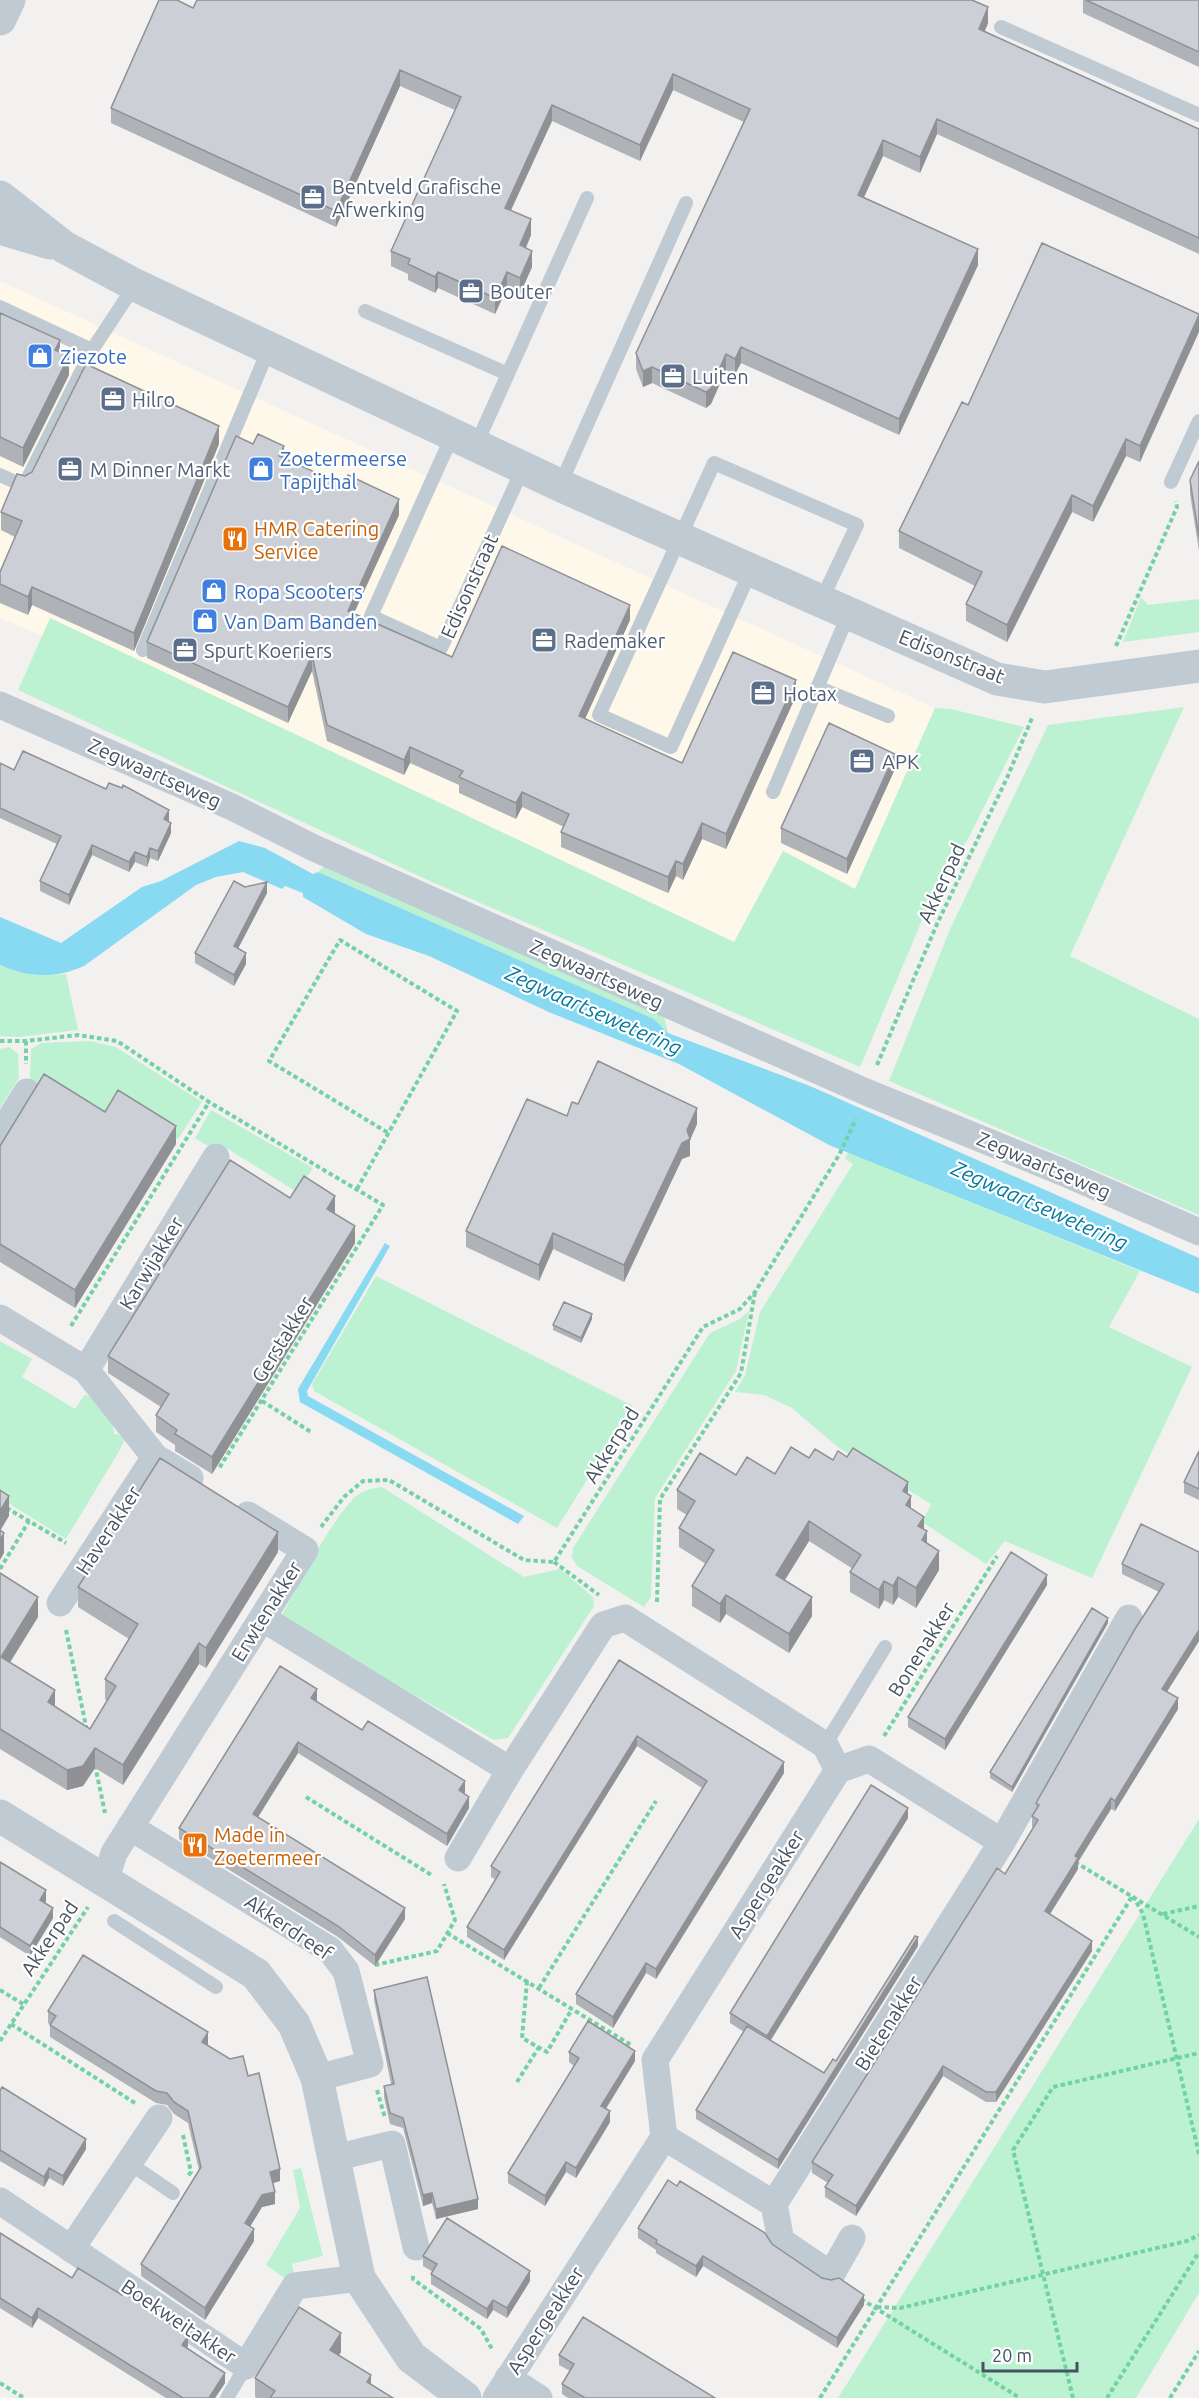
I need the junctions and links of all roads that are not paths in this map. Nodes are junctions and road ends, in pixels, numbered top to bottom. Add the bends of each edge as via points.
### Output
1 (9, 0) edge
2 (0, 19) edge
3 (1001, 27) dead end
4 (1199, 115) edge
5 (0, 197) edge
6 (587, 198) dead end
7 (686, 203) dead end
8 (0, 228) edge
9 (64, 247) junction
10 (135, 285) junction
11 (0, 308) edge
12 (365, 310) dead end
13 (269, 348) junction
14 (92, 350) junction
15 (508, 374) junction
16 (1199, 421) edge
17 (464, 440) junction
18 (523, 467) junction
19 (0, 475) edge
20 (1171, 482) road end
21 (560, 485) junction
22 (679, 538) junction
23 (751, 570) junction
24 (835, 607) junction
25 (143, 651) dead end
26 (1199, 666) edge
27 (818, 687) junction
28 (0, 705) edge
29 (888, 716) dead end
30 (773, 792) dead end
31 (27, 1092) dead end
32 (0, 1135) edge
33 (216, 1157) dead end
34 (1199, 1232) edge
35 (0, 1318) edge
36 (86, 1370) junction
37 (155, 1457) junction
38 (60, 1603) road end
39 (262, 1618) junction
40 (1129, 1618) dead end
41 (885, 1647) dead end
42 (825, 1745) junction
43 (510, 1770) junction
44 (838, 1770) junction
45 (0, 1816) edge
46 (130, 1827) junction
47 (1002, 1842) junction
48 (458, 1858) dead end
49 (110, 1868) junction
50 (114, 1920) dead end
51 (161, 1933) junction
52 (216, 1987) dead end
53 (317, 2078) junction
54 (159, 2118) road end
55 (664, 2137) junction
56 (334, 2158) junction
57 (129, 2163) junction
58 (173, 2193) road end
59 (0, 2201) edge
60 (774, 2204) junction
61 (852, 2238) dead end
62 (416, 2247) road end
63 (71, 2249) junction
64 (359, 2278) junction
65 (246, 2366) junction
66 (502, 2388) edge
67 (227, 2398) edge
68 (465, 2398) edge
69 (538, 2398) edge

1 - 2 street
3 - 4 lane
5 - 9 street, Edisonstraat
6 - 15 lane
7 - 21 lane
8 - 9 street, Edisonstraat
9 - 10 street, Edisonstraat
10 - 13 street, Edisonstraat
10 - 14 lane
11 - 14 lane
12 - 15 lane
13 - 17 street, Edisonstraat
13 - 25 lane
14 - 19 lane via 24,486
15 - 17 lane
16 - 20 lane
17 - 18 street, Edisonstraat
17 - 18 lane, Edisonstraat via 370,616 441,648
18 - 21 street, Edisonstraat
21 - 22 street, Edisonstraat
22 - 23 street, Edisonstraat
22 - 23 lane via 599,714 671,747
22 - 24 lane via 714,463 857,525
23 - 24 street, Edisonstraat
24 - 26 street, Edisonstraat via 997,678 1045,687
24 - 27 lane
27 - 29 lane
27 - 30 lane
28 - 34 street, Zegwaartseweg via 232,807 862,1102 1062,1172
31 - 32 street
33 - 36 street, Karwijakker
35 - 36 street, Erwtenakker
36 - 37 street, Erwtenakker
37 - 38 street, Haverakker
37 - 39 street, Erwtenakker via 304,1550
39 - 43 street
39 - 46 street, Erwtenakker
40 - 47 street, Bietenakker
41 - 42 lane
42 - 43 street via 625,1618 603,1625
42 - 44 street
43 - 48 street
44 - 47 street via 869,1759
44 - 55 street, Aspergeakker via 655,2060
45 - 49 street
46 - 49 street, Erwtenakker
46 - 53 street, Akkerdreef via 330,1950 346,1971 370,2064
47 - 60 street, Bietenakker
49 - 51 street
50 - 51 lane
51 - 52 lane
51 - 53 street via 255,1974 294,2024
53 - 56 street
54 - 57 street
55 - 60 street
55 - 66 street, Aspergeakker
56 - 62 street via 392,2144
56 - 64 street
57 - 58 lane
57 - 63 street
59 - 63 street, Boekweitakker
60 - 61 street via 781,2241 831,2275
63 - 65 street, Boekweitakker
64 - 65 street, Boekweitakker via 295,2286
64 - 68 street via 411,2357
65 - 67 lane
66 - 69 street

